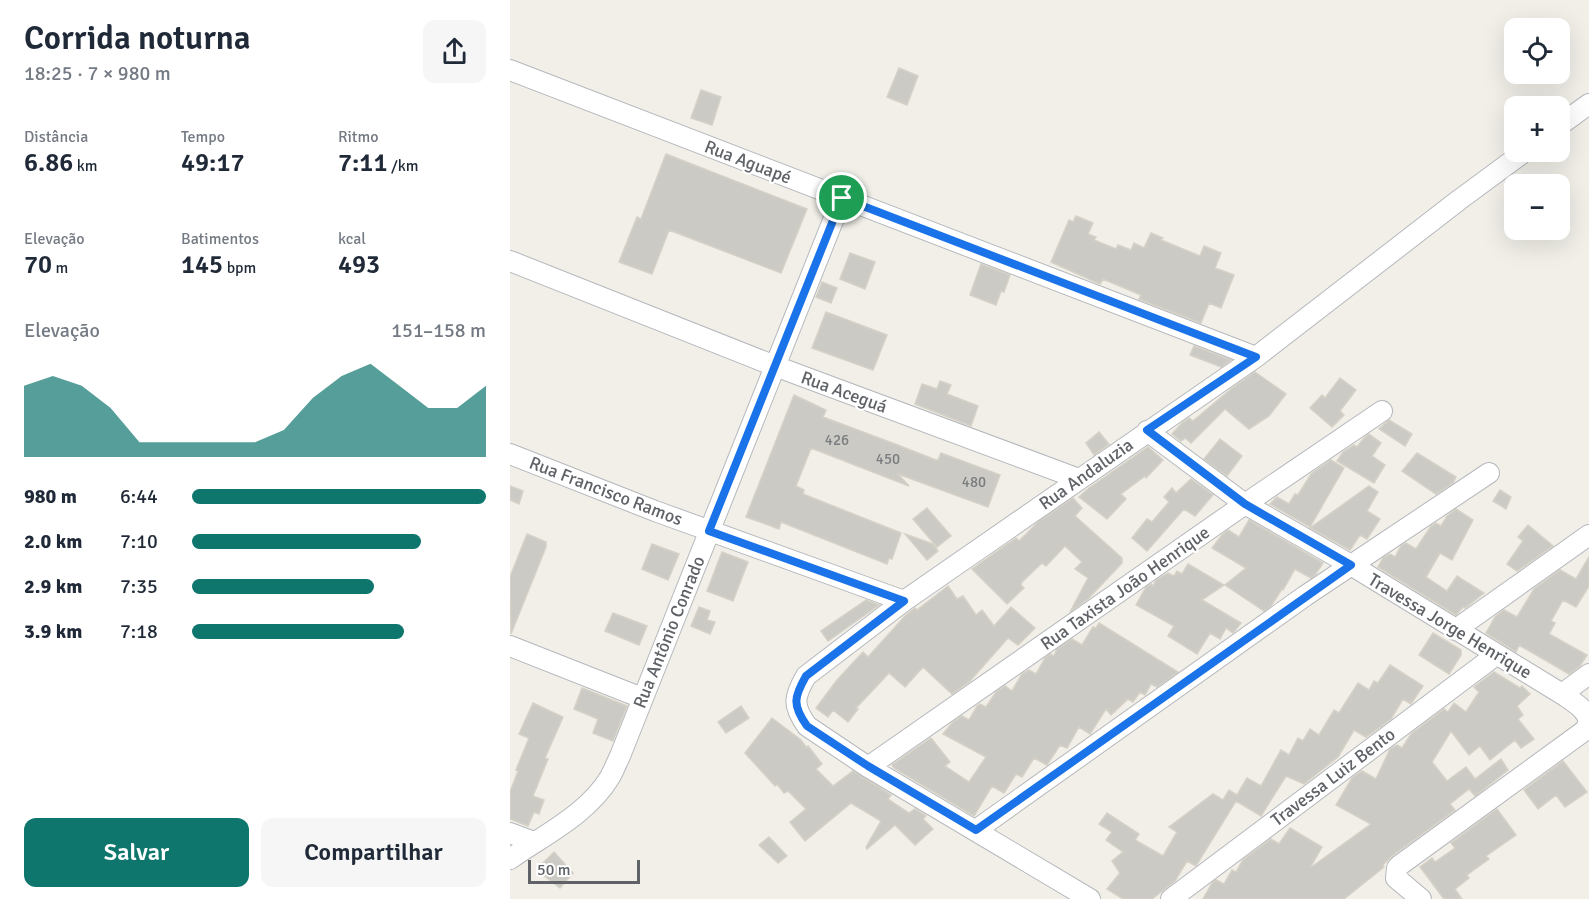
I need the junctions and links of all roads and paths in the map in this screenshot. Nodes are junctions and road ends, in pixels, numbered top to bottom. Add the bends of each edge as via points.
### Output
1 (510, 70) edge
2 (1589, 104) edge
3 (1570, 118) edge
4 (1511, 162) edge
5 (842, 198) junction
6 (510, 261) edge
7 (1256, 357) junction
8 (775, 366) junction
9 (1382, 411) dead end
10 (1147, 430) junction
11 (510, 454) edge
12 (1489, 473) dead end
13 (1079, 479) junction
14 (1245, 504) junction
15 (709, 531) junction
16 (1589, 535) edge
17 (1351, 565) junction
18 (904, 601) junction
19 (1455, 630) junction
20 (510, 646) edge
21 (1496, 655) junction
22 (1589, 674) edge
23 (1562, 694) junction
24 (642, 698) junction
25 (868, 766) junction
26 (976, 830) junction
27 (510, 833) edge
28 (534, 842) junction
29 (510, 859) edge
30 (1090, 899) edge
31 (1171, 899) edge
32 (1421, 899) edge

1 - 5 street, Rua Aguapé
2 - 3 street
4 - 7 street, Rua Andaluzia
5 - 7 street, Rua Aguapé
5 - 8 street, Rua Antônio Conrado
6 - 8 street, Rua Aceguá
7 - 10 street, Rua Andaluzia
8 - 13 street, Rua Aceguá
8 - 15 street, Rua Antônio Conrado
9 - 14 street, Rua Taxista João Henrique
10 - 13 street, Rua Andaluzia
10 - 14 street, Travessa Jorge Henrique
11 - 15 street, Rua Francisco Ramos
12 - 17 street
13 - 18 street, Rua Andaluzia
14 - 17 street, Travessa Jorge Henrique
14 - 25 street, Rua Taxista João Henrique
15 - 18 street, Rua Francisco Ramos
15 - 24 street, Rua Antônio Conrado
16 - 19 street
17 - 19 street, Travessa Jorge Henrique
17 - 26 street
18 - 25 street, Rua Andaluzia via 806,676 795,702 807,726
19 - 21 street, Travessa Jorge Henrique
20 - 24 street
21 - 23 street, Travessa Jorge Henrique
21 - 31 street, Travessa Luiz Bento
22 - 23 street
23 - 32 street, Travessa Jorge Henrique via 1587,715 1589,724 1400,865 1396,878
24 - 28 street, Rua Antônio Conrado via 610,777 595,797
25 - 26 street
26 - 30 street
27 - 28 street
28 - 29 street, Rua Antônio Conrado

